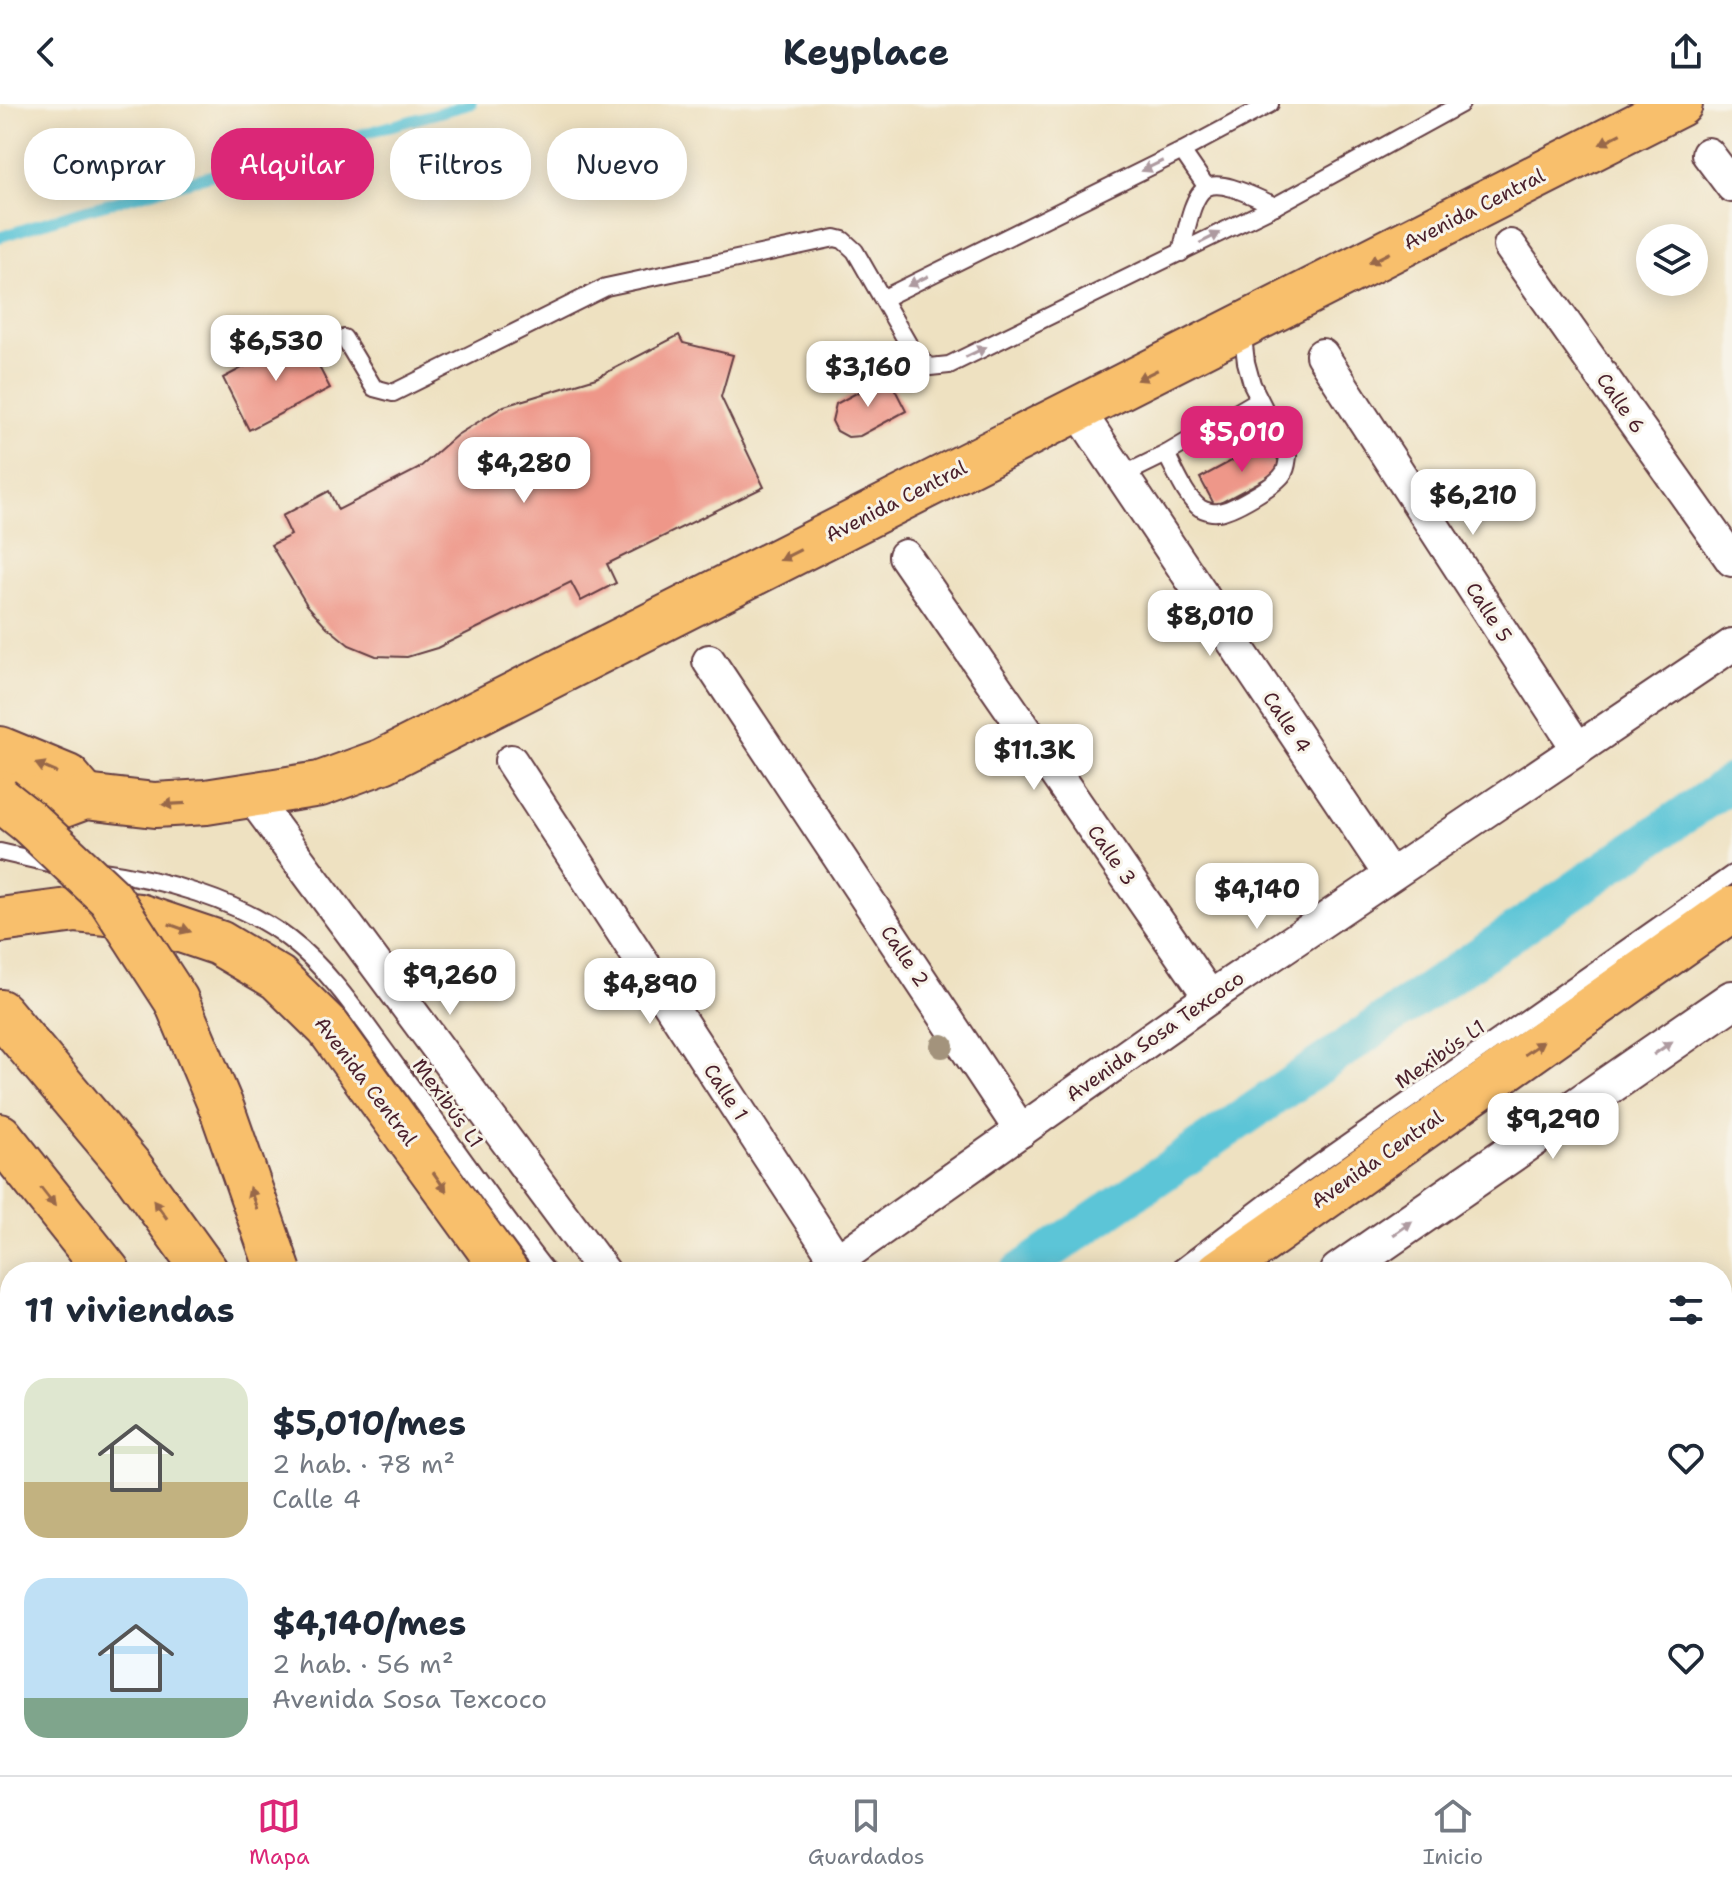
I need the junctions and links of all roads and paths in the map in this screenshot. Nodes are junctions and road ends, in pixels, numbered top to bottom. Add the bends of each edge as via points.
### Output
1 (1270, 104) edge
2 (1461, 104) edge
3 (1680, 104) edge
4 (1182, 151) junction
5 (1708, 154) dead end
6 (1206, 186) junction
7 (1732, 186) edge
8 (1275, 206) junction
9 (1510, 246) dead end
10 (1181, 253) junction
11 (884, 298) junction
12 (1242, 328) junction
13 (344, 338) dead end
14 (1322, 355) dead end
15 (1258, 400) junction
16 (1077, 409) junction
17 (1166, 454) junction
18 (1121, 476) junction
19 (905, 556) dead end
20 (1732, 560) edge
21 (1732, 645) edge
22 (709, 661) dead end
23 (0, 749) edge
24 (1578, 749) junction
25 (511, 761) dead end
26 (0, 796) edge
27 (251, 796) junction
28 (85, 797) junction
29 (0, 852) edge
30 (1732, 874) edge
31 (1390, 875) junction
32 (1732, 909) edge
33 (0, 920) edge
34 (1210, 997) junction
35 (1732, 1000) edge
36 (0, 1012) edge
37 (1021, 1131) junction
38 (0, 1136) edge
39 (100, 1262) edge
40 (199, 1262) edge
41 (276, 1262) edge
42 (499, 1262) edge
43 (539, 1262) edge
44 (597, 1262) edge
45 (826, 1262) edge
46 (836, 1262) edge
47 (1188, 1262) edge
48 (1233, 1262) edge
49 (1353, 1262) edge

1 - 4 lane
2 - 8 lane
3 -> 12 highway, Avenida Central
4 - 6 lane
4 -> 11 lane
5 - 7 street
6 - 8 lane via 1237,188
6 - 10 lane via 1196,196
10 -> 8 lane
9 - 20 street, Calle 6
11 -> 10 lane via 914,354 930,367 940,367
11 - 13 lane via 850,244 835,238 606,287 393,393 374,388
12 - 15 lane
12 -> 16 highway, Avenida Central
14 - 24 street, Calle 5
15 - 17 lane
15 - 17 lane via 1288,456 1275,483 1229,509 1209,512 1193,500
16 - 18 street, Calle 4
16 -> 27 highway, Avenida Central via 383,761 320,784
17 - 18 lane
18 - 31 street, Calle 4
19 - 34 street, Calle 3
21 - 24 street, Avenida Sosa Texcoco
22 - 37 street, Calle 2
28 -> 23 highway via 68,777
24 - 31 street, Avenida Sosa Texcoco
25 - 45 street, Calle 1
26 - 28 highway, Avenida Central via 61,806
41 -> 26 highway, bridge via 222,1109 176,1000 110,898
27 -> 28 highway, Avenida Central via 155,805
27 - 44 street
29 - 43 lane, Mexibús L1 via 131,874 218,901 289,939 351,1003
30 - 47 lane, Mexibús L1 via 1305,1173
31 - 34 street, Avenida Sosa Texcoco
48 -> 32 highway, Avenida Central
33 -> 42 highway, Avenida Central via 76,910 139,916 219,943 278,978 328,1027
34 - 37 street, Avenida Sosa Texcoco
49 -> 35 street
40 -> 36 highway via 131,1168
37 - 46 street, Avenida Sosa Texcoco
38 -> 39 highway

